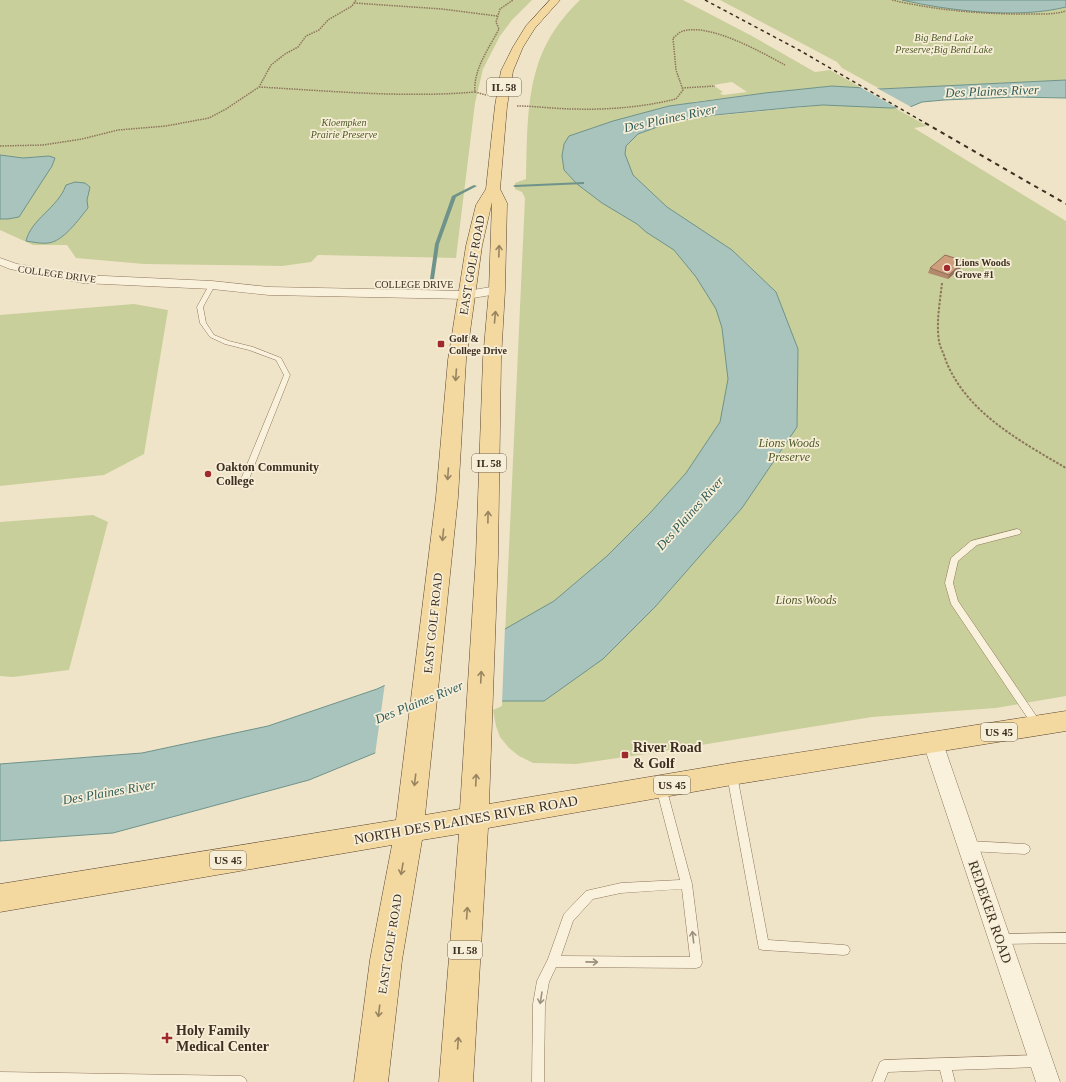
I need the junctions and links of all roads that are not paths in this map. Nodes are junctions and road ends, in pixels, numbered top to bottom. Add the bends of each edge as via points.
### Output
1 (555, 0) edge
2 (493, 190) junction
3 (0, 261) edge
4 (212, 285) junction
5 (468, 290) junction
6 (497, 290) junction
7 (243, 484) dead end
8 (1017, 532) dead end
9 (1066, 721) edge
10 (1038, 726) junction
11 (933, 743) junction
12 (732, 774) junction
13 (661, 787) junction
14 (474, 819) junction
15 (409, 830) junction
16 (968, 846) junction
17 (1025, 849) dead end
18 (687, 884) junction
19 (0, 898) edge
20 (1066, 938) edge
21 (1000, 939) junction
22 (844, 950) dead end
23 (553, 961) junction
24 (1041, 1061) junction
25 (944, 1064) junction
26 (0, 1078) edge
27 (241, 1082) edge
28 (371, 1082) edge
29 (456, 1082) edge
30 (538, 1082) edge
31 (878, 1082) edge
32 (949, 1082) edge
33 (1048, 1082) edge

1 - 2 main road, EAST GOLF ROAD / IL 58 via 531,26 507,72 501,101
2 - 5 main road, EAST GOLF ROAD / IL 58 via 483,205
6 -> 2 main road, EAST GOLF ROAD / IL 58 via 500,204
3 - 4 street, COLLEGE DRIVE via 14,267 83,279
4 - 5 street, COLLEGE DRIVE via 268,290
4 - 7 lane via 200,307 203,323 212,336 279,359 287,375
5 - 6 street, COLLEGE DRIVE
5 -> 15 main road, EAST GOLF ROAD / IL 58 via 457,360 447,497
14 -> 6 main road, EAST GOLF ROAD / IL 58
8 - 10 lane via 974,543 954,560 949,583 954,602
9 - 10 main road, US 45
10 - 11 main road, US 45
11 - 12 main road, NORTH DES PLAINES RIVER ROAD / US 45
11 - 16 street, REDEKER ROAD
12 - 13 main road, NORTH DES PLAINES RIVER ROAD / US 45
12 - 22 lane via 763,945
13 - 14 main road, NORTH DES PLAINES RIVER ROAD / US 45
13 - 18 lane
14 - 15 main road, NORTH DES PLAINES RIVER ROAD / US 45
29 -> 14 main road, EAST GOLF ROAD / IL 58
15 - 19 main road, NORTH DES PLAINES RIVER ROAD / US 45
15 -> 28 main road, EAST GOLF ROAD / IL 58 via 386,960
16 - 17 lane
16 - 21 street, REDEKER ROAD
18 - 23 lane via 621,888 590,895 568,918
23 -> 18 lane via 696,963
20 - 21 lane
21 - 24 street, REDEKER ROAD
23 -> 30 lane via 544,981 539,1004
24 - 25 lane
24 - 33 street, REDEKER ROAD
25 - 31 lane via 884,1066
25 - 32 lane
26 - 27 lane

